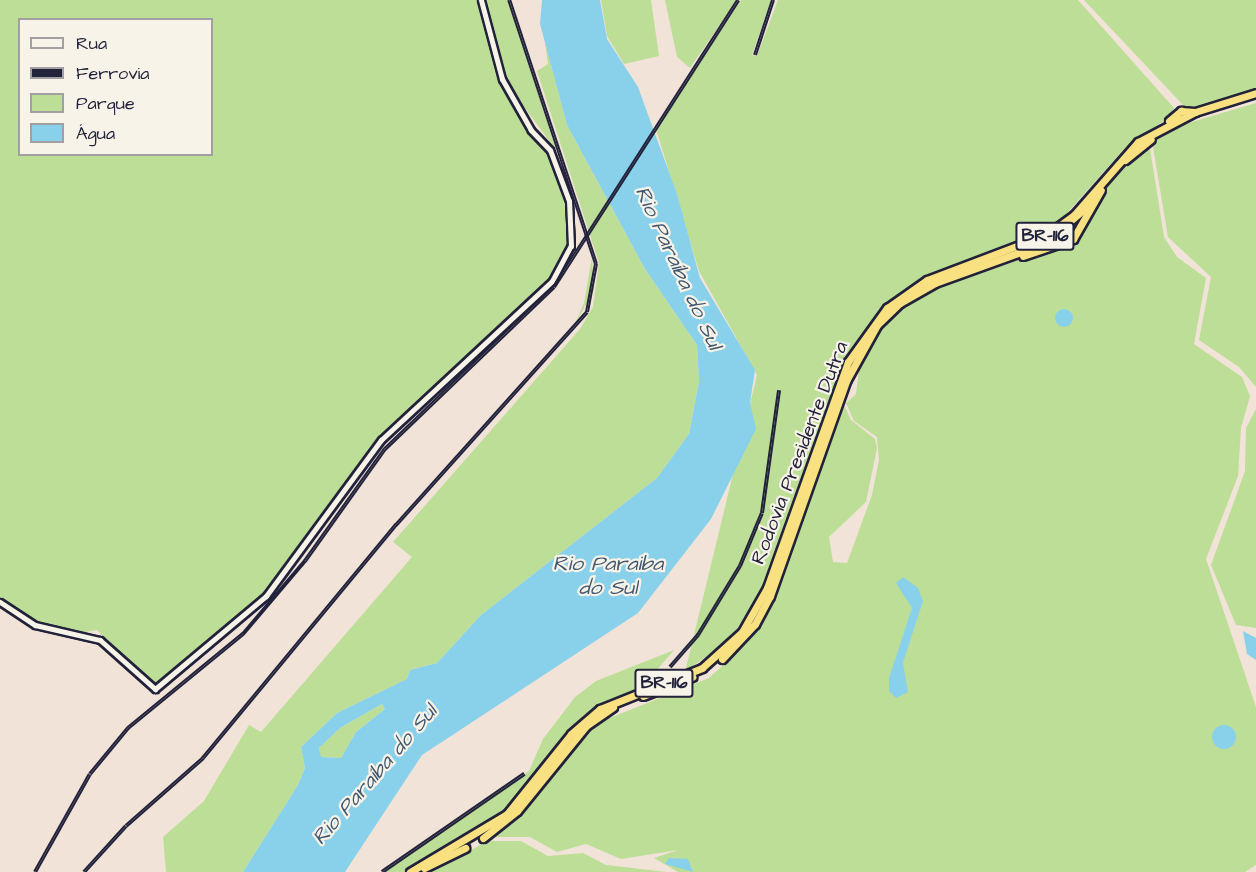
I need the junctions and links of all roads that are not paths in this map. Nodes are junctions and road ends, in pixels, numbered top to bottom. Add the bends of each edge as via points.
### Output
1 (481, 0) edge
2 (1256, 93) edge
3 (1256, 97) edge
4 (1101, 190) junction
5 (1006, 258) junction
6 (843, 380) junction
7 (828, 422) junction
8 (0, 602) edge
9 (410, 872) edge
10 (418, 872) edge

1 - 8 street via 502,79 531,130 550,150 569,201 571,246 552,281 381,440 266,596 156,689 142,683 104,642 35,624
2 - 6 highway, Rodovia Presidente Dutra / BR-116 via 1165,125 1129,149 1080,209 1048,234 927,280 897,299 858,343
3 - 4 highway, Rodovia Presidente Dutra / BR-116 via 1159,134 1127,158
4 - 5 highway, Rodovia Presidente Dutra / BR-116 via 1066,229
4 - 5 highway via 1073,239
5 - 6 highway, Rodovia Presidente Dutra / BR-116 via 935,283 900,303 868,337
6 - 7 highway, Rodovia Presidente Dutra / BR-116
7 - 9 highway, Rodovia Presidente Dutra / BR-116 via 766,588 732,643 702,668 595,712 571,734 507,814
7 - 10 highway, Rodovia Presidente Dutra / BR-116 via 770,596 734,649 697,675 597,717 505,822

